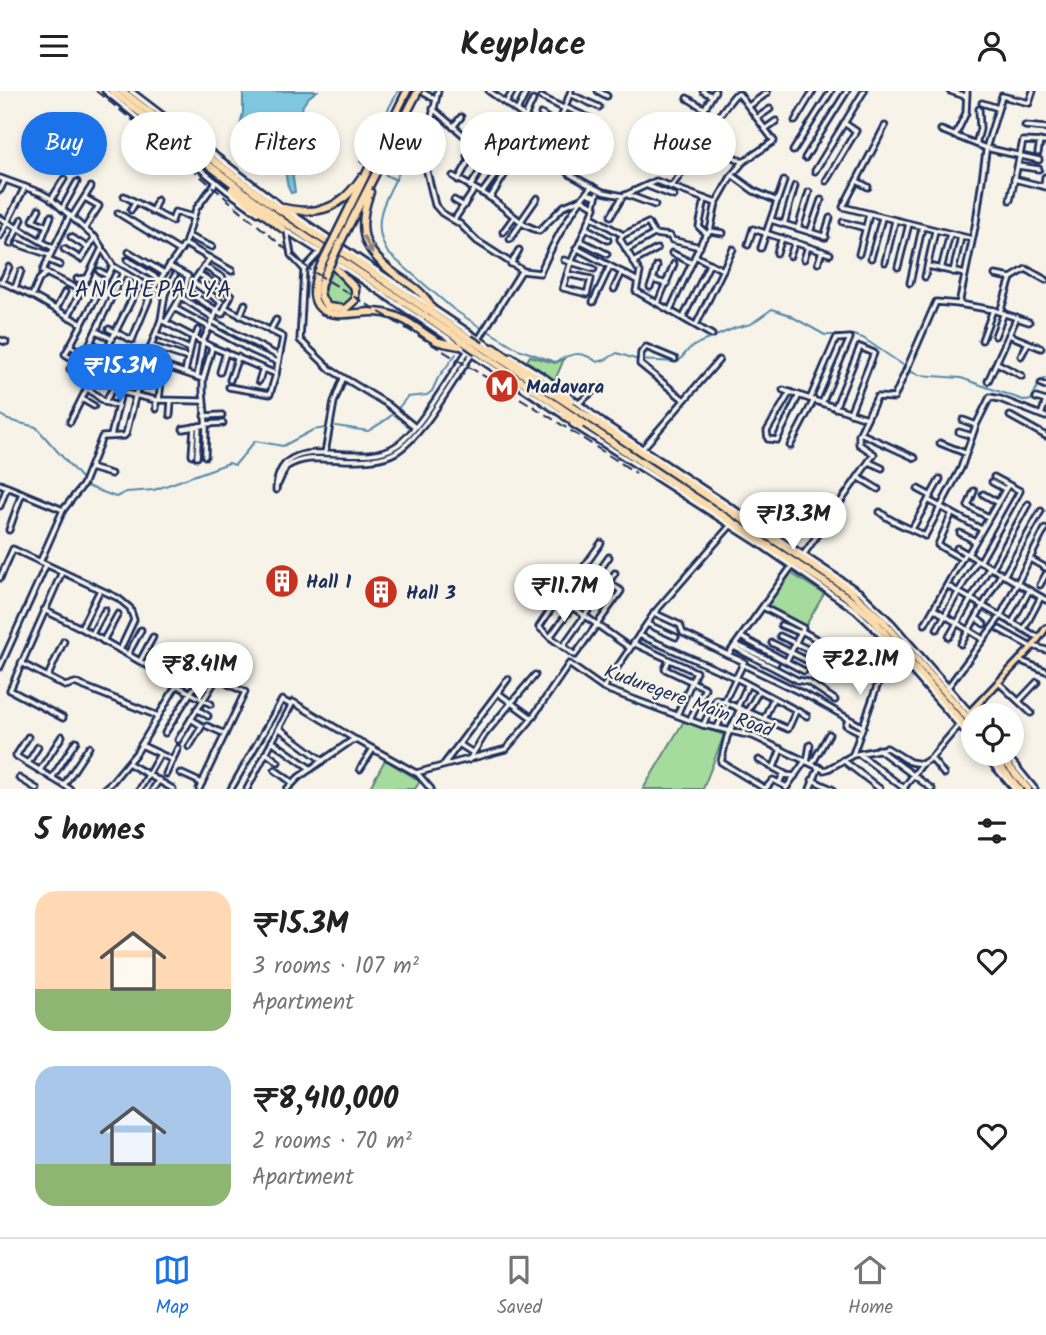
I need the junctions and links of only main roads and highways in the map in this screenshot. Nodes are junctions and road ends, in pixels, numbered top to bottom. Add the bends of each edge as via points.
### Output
1 (407, 91) edge
2 (116, 92) edge
3 (421, 92) edge
4 (140, 112) edge
5 (397, 112) edge
6 (216, 172) edge
7 (214, 175) edge
8 (364, 175) edge
9 (366, 175) edge
10 (373, 180) junction
11 (284, 208) road end
12 (285, 230) road end
13 (321, 253) road end
14 (431, 307) road end
15 (458, 346) road end
16 (473, 346) junction
17 (494, 348) road end
18 (565, 416) road end
19 (586, 417) junction
20 (650, 464) junction
21 (880, 623) junction
22 (1046, 628) edge
23 (980, 703) edge
24 (961, 711) edge
25 (961, 721) edge
26 (1000, 766) edge
27 (1009, 766) edge
28 (1019, 789) edge
29 (1028, 789) edge

1 - 5 highway
2 - 4 highway
2 - 16 highway
3 - 10 highway
6 - 16 highway via 282,221
7 - 12 highway
8 - 11 highway via 337,204 308,211
9 - 15 highway, bridge via 315,276 315,299 326,311 387,314 439,342
10 - 13 highway, bridge via 341,241 329,267 320,285 328,307 345,309 353,304 355,288
10 -> 14 highway via 362,220 366,244 384,265 423,293
16 - 19 highway
16 - 20 highway
17 - 19 highway via 563,395
18 - 20 highway via 618,452
19 - 20 highway
20 - 21 highway
21 - 24 highway
21 - 25 highway
22 - 23 main road
26 - 28 highway
27 - 29 highway

